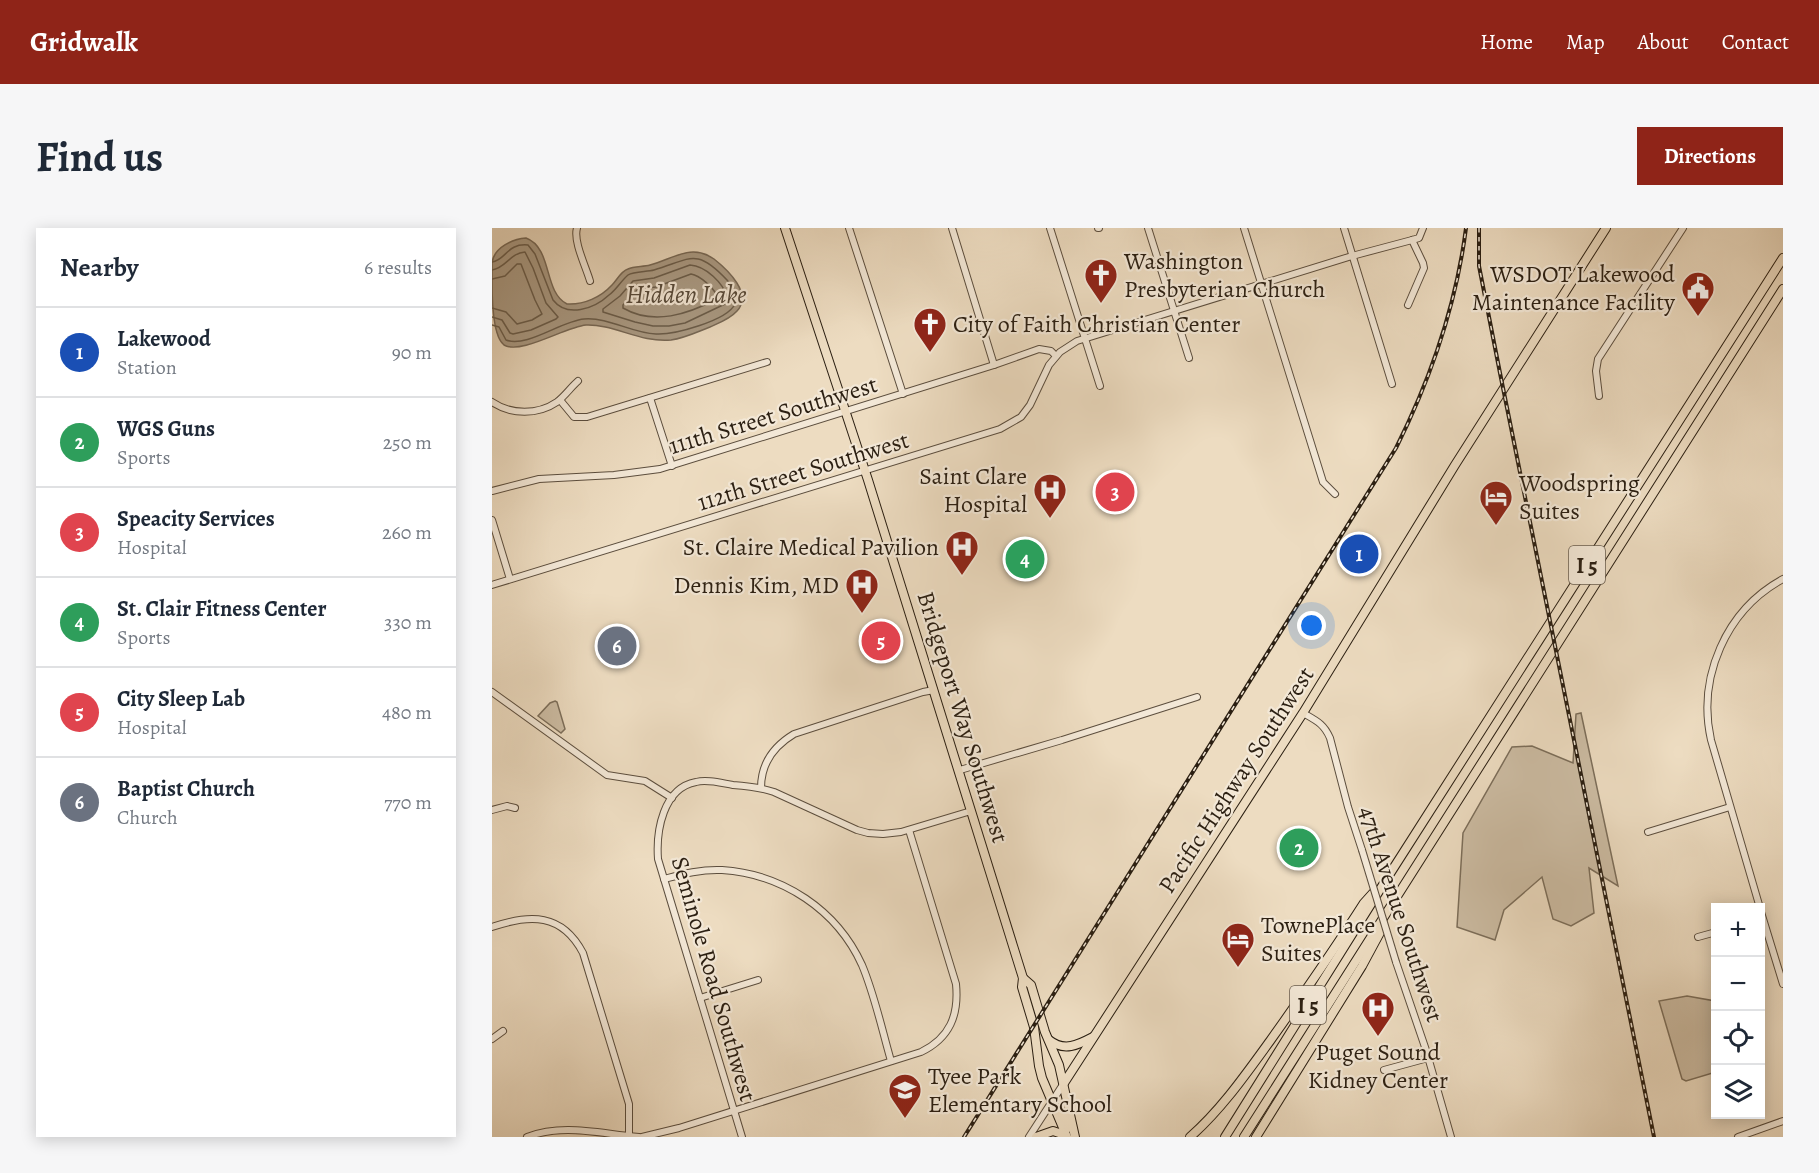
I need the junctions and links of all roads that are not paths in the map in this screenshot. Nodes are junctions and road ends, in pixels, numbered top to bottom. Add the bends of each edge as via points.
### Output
1 (577, 228) edge
2 (785, 228) edge
3 (849, 228) edge
4 (952, 228) edge
5 (1050, 228) edge
6 (1148, 228) edge
7 (1244, 228) edge
8 (1344, 228) edge
9 (1424, 228) edge
10 (1606, 228) edge
11 (1683, 228) edge
12 (1412, 240) junction
13 (1352, 256) junction
14 (1783, 258) edge
15 (590, 280) dead end
16 (1261, 284) junction
17 (1783, 289) edge
18 (1408, 305) dead end
19 (1173, 310) junction
20 (1084, 337) junction
21 (1056, 356) junction
22 (1189, 358) dead end
23 (767, 362) dead end
24 (994, 365) junction
25 (578, 381) dead end
26 (1392, 384) dead end
27 (1100, 386) dead end
28 (903, 393) junction
29 (1599, 396) dead end
30 (650, 398) junction
31 (560, 400) junction
32 (492, 402) edge
33 (846, 411) junction
34 (672, 466) junction
35 (865, 470) junction
36 (492, 491) edge
37 (1335, 494) dead end
38 (492, 520) edge
39 (510, 579) junction
40 (1783, 579) edge
41 (492, 585) edge
42 (934, 690) junction
43 (492, 693) edge
44 (1197, 698) dead end
45 (1303, 713) junction
46 (960, 770) junction
47 (760, 788) junction
48 (672, 798) junction
49 (1730, 807) junction
50 (515, 808) dead end
51 (492, 810) edge
52 (971, 811) junction
53 (909, 830) junction
54 (1648, 832) dead end
55 (1392, 872) junction
56 (664, 879) junction
57 (1400, 891) junction
58 (1759, 903) edge
59 (492, 927) edge
60 (1765, 928) edge
61 (1711, 933) edge
62 (1698, 937) dead end
63 (1023, 978) junction
64 (758, 980) dead end
65 (1783, 984) edge
66 (700, 998) junction
67 (503, 1032) dead end
68 (1095, 1036) junction
69 (492, 1039) edge
70 (1048, 1039) junction
71 (1428, 1058) junction
72 (891, 1061) junction
73 (1384, 1070) dead end
74 (1064, 1083) junction
75 (1051, 1102) junction
76 (734, 1111) junction
77 (1783, 1121) edge
78 (629, 1136) edge
79 (527, 1137) edge
80 (640, 1137) edge
81 (742, 1137) edge
82 (1029, 1137) edge
83 (1036, 1137) edge
84 (1071, 1137) edge
85 (1190, 1137) edge
86 (1225, 1137) edge
87 (1244, 1137) edge
88 (1256, 1137) edge
89 (1451, 1137) edge
90 (1738, 1137) edge

1 - 15 street
2 - 33 main road, Bridgeport Way Southwest
3 - 28 street
4 - 24 street
5 - 20 street
6 - 19 street
7 - 16 street
8 - 13 street
9 - 12 street via 1419,238
10 - 45 main road, Pacific Highway Southwest
11 - 29 street via 1597,362
12 - 13 street
12 - 18 street via 1424,268
13 - 16 street
13 - 26 street
14 - 55 highway, I 5
16 - 19 street
16 - 37 street via 1323,482
17 - 57 highway, I 5
19 - 20 street
19 - 22 street
20 - 21 street, 112th Street Southwest
20 - 27 street
21 - 24 street, 111th Street Southwest via 1039,349
21 - 35 street, 112th Street Southwest via 1030,405 1016,421
23 - 30 street
24 - 28 street, 111th Street Southwest
25 - 31 street
28 - 33 street, 111th Street Southwest
30 - 31 street via 578,418
30 - 34 street
31 - 32 street via 523,412 507,411
33 - 34 street, 111th Street Southwest
33 - 35 main road, Bridgeport Way Southwest
34 - 36 street, 111th Street Southwest via 644,472 539,479
35 - 39 street, 112th Street Southwest
35 - 42 main road, Bridgeport Way Southwest
38 - 39 street
39 - 41 street, 112th Street Southwest
40 - 49 street via 1764,591 1738,617 1713,661 1707,721
42 - 46 main road, Bridgeport Way Southwest
42 - 47 street via 794,734 771,754
43 - 48 street via 606,775 645,781
44 - 46 street
45 - 68 main road, Pacific Highway Southwest
45 - 71 street, 47th Avenue Southwest, bridge via 1322,724 1330,738
46 - 52 main road, Bridgeport Way Southwest
47 - 48 street via 703,781 681,787
47 - 53 street via 857,830 883,834
48 - 56 street, Seminole Road Southwest via 658,837 658,859
49 - 54 street
49 - 58 street
50 - 51 street
52 - 53 street
52 - 63 main road, Bridgeport Way Southwest
53 - 72 street via 955,979 957,1007 938,1041 921,1052
55 - 85 highway via 1364,903 1218,1109
55 - 86 highway, I 5
56 - 66 street, Seminole Road Southwest
56 - 72 street via 696,872 737,872 774,881 813,903 841,931 858,957
57 - 87 highway, I 5
57 - 88 highway via 1362,966
59 - 78 street via 531,918 560,925 571,934 583,953 629,1104
60 - 65 street
61 - 62 street
63 - 70 main road, Bridgeport Way Southwest via 1031,985
63 - 75 main road, Bridgeport Way Southwest via 1039,1066
64 - 66 street
66 - 76 street, Seminole Road Southwest
67 - 69 street
68 - 70 main road via 1065,1047
68 - 74 main road, Pacific Highway Southwest
70 - 74 main road, Bridgeport Way Southwest
71 - 73 street
71 - 89 street, 47th Avenue Southwest
72 - 76 street
74 - 75 street, Pacific Highway Southwest
74 - 84 main road, Bridgeport Way Southwest
75 - 82 street, Pacific Highway Southwest
75 - 84 main road, Bridgeport Way Southwest
76 - 80 street
76 - 81 street, Seminole Road Southwest
77 - 90 street
78 - 79 street via 557,1130
78 - 80 street
83 - 84 main road via 1053,1131

